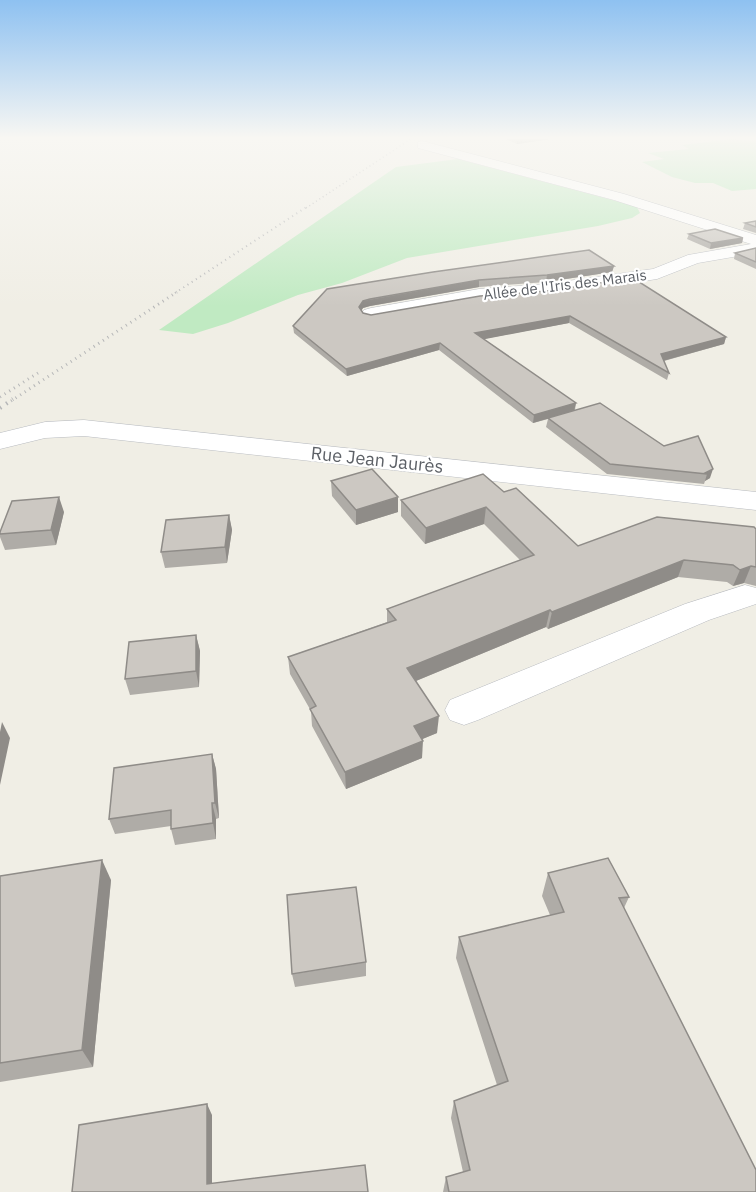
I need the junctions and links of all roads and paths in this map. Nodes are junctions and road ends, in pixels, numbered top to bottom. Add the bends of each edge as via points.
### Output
1 (610, 195) edge
2 (756, 240) edge
3 (756, 248) edge
4 (371, 314) edge
5 (0, 441) edge
6 (755, 502) edge
7 (745, 596) dead end
8 (464, 710) dead end

1 - 2 street
3 - 4 street, Allée de l'Iris des Marais via 694,260 657,274 479,295
5 - 6 street, Rue Jean Jaurès via 45,430 84,428
7 - 8 street via 697,612

